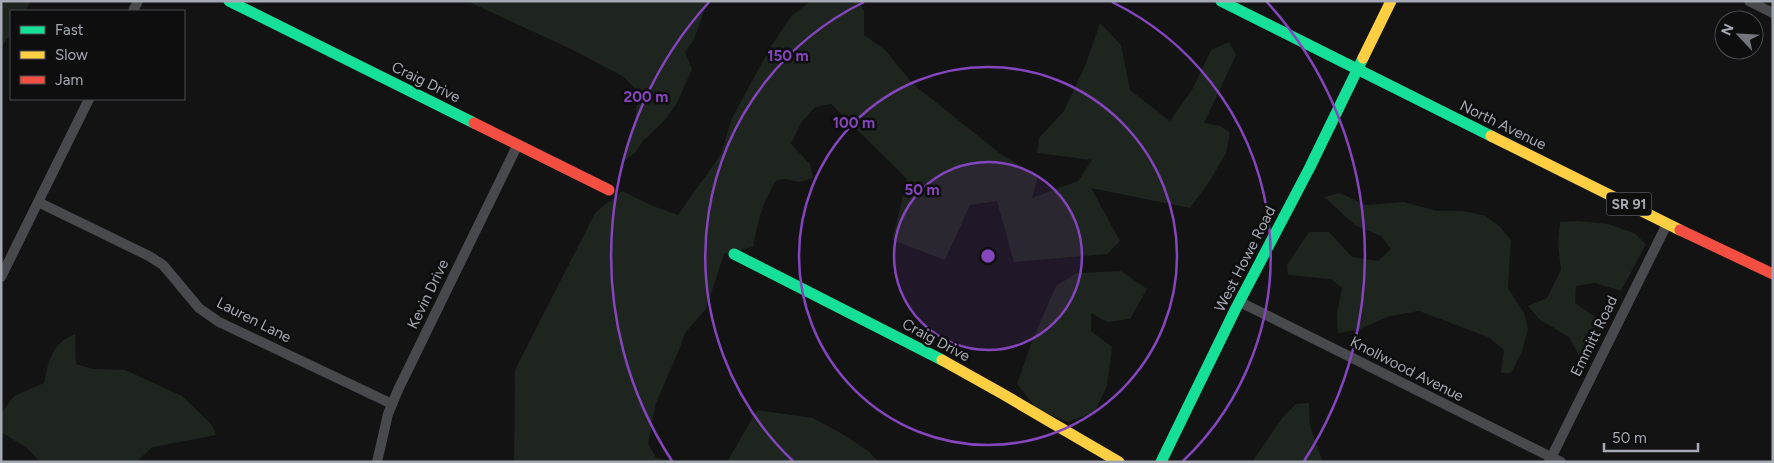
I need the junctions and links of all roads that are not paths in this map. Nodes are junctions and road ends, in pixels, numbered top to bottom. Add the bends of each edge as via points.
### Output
1 (229, 1) edge
2 (1221, 1) edge
3 (1391, 1) edge
4 (1749, 1) edge
5 (1773, 13) edge
6 (1358, 71) junction
7 (89, 100) edge
8 (518, 144) junction
9 (609, 190) dead end
10 (38, 202) junction
11 (1667, 224) junction
12 (734, 254) dead end
13 (1773, 274) edge
14 (1, 277) edge
15 (1240, 302) junction
16 (392, 404) junction
17 (1550, 459) edge
18 (377, 462) edge
19 (1118, 462) edge
20 (1161, 462) edge
21 (1561, 462) edge

1 - 8 main road, Craig Drive
2 - 6 main road, North Avenue / SR 91
3 - 6 main road, West Howe Road
4 - 5 street
6 - 11 main road, North Avenue / SR 91
6 - 15 main road, West Howe Road
7 - 10 street
8 - 9 main road, Craig Drive
8 - 16 street, Kevin Drive
10 - 14 street
10 - 16 street, Lauren Lane via 163,265 199,308 219,322
11 - 13 main road, North Avenue / SR 91
11 - 17 street, Emmitt Road
12 - 19 main road, Craig Drive via 968,375
15 - 17 street, Knollwood Avenue
15 - 20 main road, West Howe Road
16 - 18 street, Kevin Drive
17 - 21 street, Knollwood Avenue

